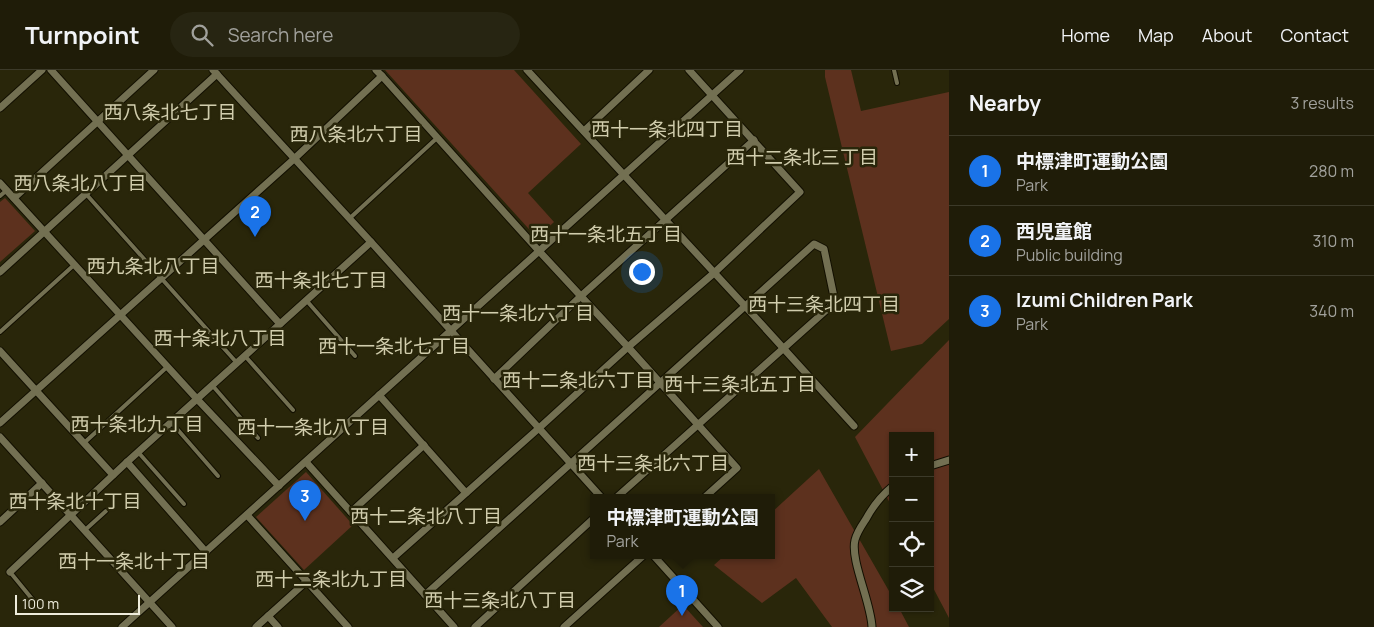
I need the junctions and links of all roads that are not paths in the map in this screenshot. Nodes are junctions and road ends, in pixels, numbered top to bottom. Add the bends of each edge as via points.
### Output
1 (42, 70) edge
2 (51, 70) edge
3 (154, 70) edge
4 (376, 70) edge
5 (527, 70) edge
6 (649, 70) edge
7 (689, 70) edge
8 (740, 70) edge
9 (894, 70) edge
10 (218, 72) edge
11 (382, 76) junction
12 (897, 82) dead end
13 (712, 96) junction
14 (0, 108) edge
15 (97, 121) junction
16 (584, 131) junction
17 (437, 138) junction
18 (754, 140) junction
19 (128, 155) junction
20 (294, 159) junction
21 (624, 174) junction
22 (0, 183) edge
23 (7, 190) junction
24 (86, 194) junction
25 (0, 196) edge
26 (14, 198) junction
27 (350, 218) junction
28 (666, 221) junction
29 (44, 232) junction
30 (203, 240) junction
31 (371, 242) junction
32 (539, 251) junction
33 (74, 265) junction
34 (0, 272) edge
35 (714, 273) junction
36 (161, 278) junction
37 (581, 296) junction
38 (306, 300) junction
39 (746, 306) junction
40 (120, 315) junction
41 (280, 324) junction
42 (451, 330) junction
43 (0, 332) edge
44 (628, 347) junction
45 (782, 348) junction
46 (0, 351) edge
47 (245, 356) junction
48 (355, 356) dead end
49 (237, 363) junction
50 (167, 368) junction
51 (494, 379) junction
52 (660, 382) junction
53 (212, 385) junction
54 (36, 391) junction
55 (379, 395) junction
56 (197, 399) junction
57 (293, 410) dead end
58 (171, 422) junction
59 (0, 423) edge
60 (698, 424) junction
61 (854, 426) dead end
62 (538, 429) junction
63 (0, 437) edge
64 (258, 438) dead end
65 (84, 444) junction
66 (424, 445) junction
67 (138, 452) junction
68 (949, 460) edge
69 (127, 462) junction
70 (306, 462) junction
71 (570, 464) junction
72 (934, 465) edge
73 (113, 475) junction
74 (218, 476) dead end
75 (42, 483) junction
76 (279, 486) junction
77 (889, 490) edge
78 (466, 493) junction
79 (597, 494) edge
80 (620, 494) edge
81 (708, 494) edge
82 (184, 504) dead end
83 (106, 511) dead end
84 (351, 512) junction
85 (70, 514) junction
86 (247, 515) junction
87 (0, 522) edge
88 (590, 522) edge
89 (85, 530) junction
90 (206, 552) junction
91 (393, 558) junction
92 (640, 559) edge
93 (657, 559) edge
94 (10, 572) joint
95 (307, 581) junction
96 (425, 595) junction
97 (150, 602) junction
98 (37, 605) dead end
99 (268, 616) junction
100 (122, 627) edge
101 (172, 627) edge
102 (256, 627) edge
103 (278, 627) edge
104 (348, 627) edge
105 (454, 627) edge
106 (475, 627) edge
107 (564, 627) edge
108 (718, 627) edge
109 (872, 627) edge

1 - 14 street
2 - 15 street
3 - 15 street
4 - 11 street
5 - 16 street
6 - 16 street
7 - 13 street
8 - 13 street
9 - 12 lane
10 - 19 street
10 - 20 street
11 - 17 street
11 - 20 street
13 - 18 street
13 - 21 street
15 - 19 street
15 - 26 street
16 - 21 street
17 - 27 lane
17 - 32 street
18 - 28 street
18 - 35 street via 800,192
19 - 24 street
19 - 30 street
20 - 27 street
20 - 30 street
21 - 28 street
21 - 32 street
22 - 23 street
23 - 25 lane
23 - 26 street
24 - 29 street
24 - 36 lane
26 - 29 street
27 - 31 street
28 - 35 street
28 - 37 street
29 - 33 street
29 - 34 street
30 - 36 street
30 - 41 street
31 - 38 street
31 - 42 street
32 - 37 street
32 - 42 street
33 - 40 street
33 - 43 lane
35 - 39 street
35 - 44 street
36 - 40 street
36 - 49 lane
37 - 44 street
37 - 51 street
38 - 41 street
38 - 48 lane
39 - 45 street
39 - 45 street via 814,244 824,249 834,297 832,305
39 - 52 street
40 - 50 street
40 - 54 street
41 - 47 street
42 - 51 street
42 - 55 street
44 - 52 street
44 - 62 street
45 - 60 street
45 - 61 street
46 - 54 street
47 - 49 street
47 - 57 lane
49 - 53 street
50 - 56 street
50 - 65 lane
51 - 62 street
52 - 60 street
52 - 71 street
53 - 56 street
53 - 64 lane
54 - 59 street
54 - 65 street
55 - 66 street
55 - 70 street
56 - 58 street
56 - 76 street
58 - 67 street
58 - 74 lane
60 - 80 street
60 - 81 street via 737,468
62 - 71 street
62 - 78 street
63 - 75 street
65 - 73 street
66 - 78 street
66 - 84 street
67 - 69 street
67 - 82 lane
68 - 72 street
69 - 73 street
69 - 90 street
70 - 76 street
70 - 84 street
71 - 79 street
71 - 96 street
73 - 85 street
75 - 85 street
75 - 87 street
76 - 86 street
77 - 109 street via 868,514 855,541 855,555
78 - 91 street
83 - 89 lane
84 - 91 street
85 - 89 street
85 - 94 street
86 - 90 street
86 - 95 street
88 - 106 street
89 - 97 street
90 - 97 street
91 - 96 street
92 - 107 street
93 - 108 street
94 - 98 lane
95 - 99 street
95 - 104 street
96 - 105 street
97 - 100 street
97 - 101 street
99 - 102 street
99 - 103 street

